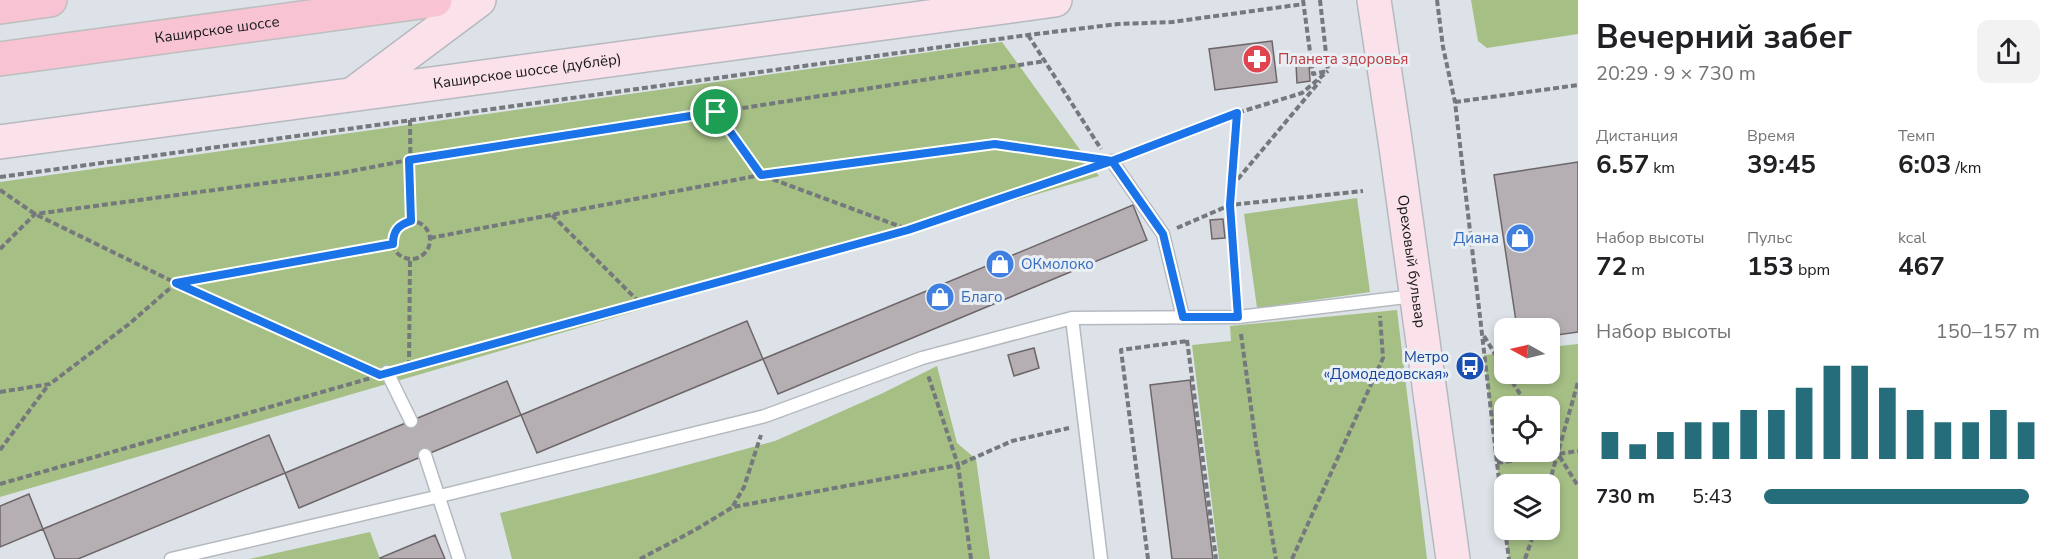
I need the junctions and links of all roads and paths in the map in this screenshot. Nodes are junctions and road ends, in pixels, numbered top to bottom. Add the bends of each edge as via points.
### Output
1 (50, 0) edge
2 (435, 0) edge
3 (479, 0) edge
4 (1055, 0) edge
5 (1320, 0) edge
6 (1374, 0) edge
7 (1437, 0) edge
8 (1304, 2) edge
9 (0, 7) edge
10 (1028, 35) junction
11 (0, 59) edge
12 (1045, 61) junction
13 (1328, 71) junction
14 (1578, 85) edge
15 (352, 95) junction
16 (1455, 102) junction
17 (716, 112) junction
18 (1237, 113) junction
19 (410, 120) junction
20 (0, 142) edge
21 (409, 160) junction
22 (1112, 161) junction
23 (761, 175) junction
24 (0, 177) edge
25 (1231, 187) junction
26 (0, 190) edge
27 (1363, 191) dead end
28 (1230, 205) junction
29 (35, 214) junction
30 (552, 214) junction
31 (411, 221) junction
32 (908, 230) junction
33 (1163, 234) junction
34 (430, 238) junction
35 (393, 244) junction
36 (0, 249) edge
37 (410, 259) junction
38 (176, 283) junction
39 (1417, 296) junction
40 (1378, 301) junction
41 (640, 303) junction
42 (1183, 317) junction
43 (1238, 317) junction
44 (1072, 318) junction
45 (1483, 334) junction
46 (1187, 341) junction
47 (1494, 352) edge
48 (922, 358) junction
49 (409, 366) junction
50 (387, 372) joint
51 (1578, 382) edge
52 (50, 384) junction
53 (0, 392) edge
54 (768, 415) junction
55 (411, 421) dead end
56 (1085, 425) junction
57 (1560, 447) edge
58 (0, 450) edge
59 (1578, 452) edge
60 (1560, 454) edge
61 (425, 455) dead end
62 (1560, 457) edge
63 (1504, 462) edge
64 (1497, 463) junction
65 (958, 465) junction
66 (1498, 474) edge
67 (0, 484) edge
68 (1578, 486) edge
69 (440, 496) junction
70 (733, 507) junction
71 (1506, 540) edge
72 (1531, 540) edge
73 (171, 559) edge
74 (459, 559) edge
75 (640, 559) edge
76 (971, 559) edge
77 (1101, 559) edge
78 (1148, 559) edge
79 (1216, 559) edge
80 (1276, 559) edge
81 (1292, 559) edge
82 (1453, 559) edge
83 (1509, 559) edge
84 (1526, 559) edge

1 - 9 main road
2 - 11 main road, Каширское шоссе
3 - 15 main road
4 - 15 main road, Каширское шоссе (дублёр)
5 - 13 path
6 - 39 main road, Ореховый бульвар
7 - 16 path
8 - 10 path via 1172,22
8 - 13 path via 1313,74
10 - 12 path
10 - 19 path
12 - 17 path
12 - 22 path
13 - 18 path via 1302,93
13 - 25 path
14 - 16 path
15 - 20 main road, Каширское шоссе (дублёр)
16 - 45 path
17 - 21 path
17 - 23 path
18 - 22 path
18 - 25 path
19 - 21 path
19 - 24 path
21 - 29 path
21 - 31 path
22 - 23 path via 995,144
22 - 32 path
22 - 33 lane
23 - 30 path
23 - 32 path
25 - 28 path
26 - 29 path
27 - 28 path
28 - 33 path
28 - 43 path
29 - 36 path
29 - 38 path
30 - 34 path
30 - 41 path
31 - 34 path via 423,225
31 - 35 path via 395,231
32 - 41 path
33 - 42 lane
34 - 37 path via 426,252
35 - 37 path via 399,255
35 - 38 path
37 - 49 path
38 - 52 path
38 - 67 path via 380,375
39 - 40 lane
39 - 82 main road, Ореховый бульвар
40 - 43 lane
40 - 81 path via 1383,358
41 - 49 path
42 - 43 lane
42 - 44 lane
42 - 46 path
43 - 80 path
44 - 48 lane
44 - 56 lane
45 - 47 path
45 - 64 path
46 - 78 path via 1121,350
46 - 79 path
48 - 54 lane
48 - 65 path
49 - 50 path
50 - 55 lane
51 - 57 path
52 - 53 path
52 - 58 path
54 - 69 lane
54 - 70 path via 744,488
56 - 65 path via 1012,441
56 - 77 lane
59 - 60 path
61 - 69 lane
62 - 68 path
63 - 64 path
64 - 66 path
65 - 70 path
65 - 76 path
69 - 73 lane
69 - 74 lane
70 - 75 path
71 - 83 path
72 - 84 path

